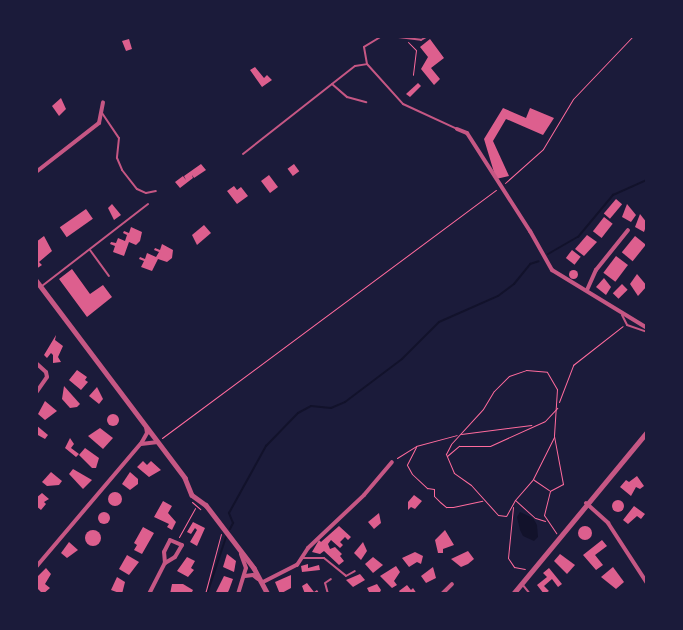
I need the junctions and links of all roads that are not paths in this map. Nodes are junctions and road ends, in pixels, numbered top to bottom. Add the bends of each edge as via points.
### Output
1 (382, 36) edge
2 (390, 36) edge
3 (428, 36) edge
4 (368, 64) junction
5 (332, 84) junction
6 (103, 102) dead end
7 (366, 102) dead end
8 (101, 111) junction
9 (457, 129) joint
10 (242, 154) dead end
11 (36, 172) edge
12 (156, 191) dead end
13 (148, 204) dead end
14 (628, 230) dead end
15 (90, 250) junction
16 (109, 276) dead end
17 (36, 280) edge
18 (41, 286) junction
19 (36, 290) edge
20 (587, 290) junction
21 (622, 314) junction
22 (647, 330) edge
23 (647, 356) edge
24 (36, 363) edge
25 (647, 364) edge
26 (36, 393) edge
27 (145, 423) junction
28 (647, 432) edge
29 (158, 442) junction
30 (139, 445) junction
31 (392, 462) road end
32 (586, 503) junction
33 (231, 537) junction
34 (301, 558) junction
35 (165, 564) junction
36 (36, 567) edge
37 (355, 571) dead end
38 (245, 576) junction
39 (331, 579) dead end
40 (263, 582) junction
41 (647, 583) edge
42 (452, 584) dead end
43 (521, 584) junction
44 (268, 593) edge
45 (149, 594) edge
46 (238, 594) edge
47 (328, 594) edge
48 (442, 594) edge
49 (513, 594) edge
50 (530, 594) edge

1 - 4 lane via 364,48
2 - 3 lane via 420,40
4 - 5 lane via 356,66
4 - 9 lane via 402,104
5 - 7 lane via 347,97
5 - 10 lane
6 - 8 street
8 - 11 street via 99,123
8 - 12 lane via 119,138 117,158 122,170 137,189 146,193
9 - 20 street via 467,134 530,231 545,263
13 - 15 lane
14 - 20 street via 596,270
15 - 16 lane
15 - 18 lane
17 - 18 street
18 - 19 street
18 - 27 street
20 - 21 street
21 - 22 street
21 - 22 lane via 626,324
23 - 25 lane
24 - 26 street via 47,377
27 - 29 street
27 - 30 street via 147,433
28 - 32 street
29 - 30 street
29 - 33 street via 186,478 192,495 206,505
30 - 36 street
31 - 34 street
32 - 41 street via 608,523
32 - 43 street
33 - 38 street via 245,562
33 - 40 street
34 - 37 lane via 324,558 346,576
34 - 40 street via 297,565
35 - 35 street via 175,558 182,545 170,540 164,552
35 - 45 street
38 - 44 street via 257,577
38 - 46 street
39 - 47 lane via 325,583
40 - 44 street
42 - 48 street
43 - 49 street
43 - 50 lane

